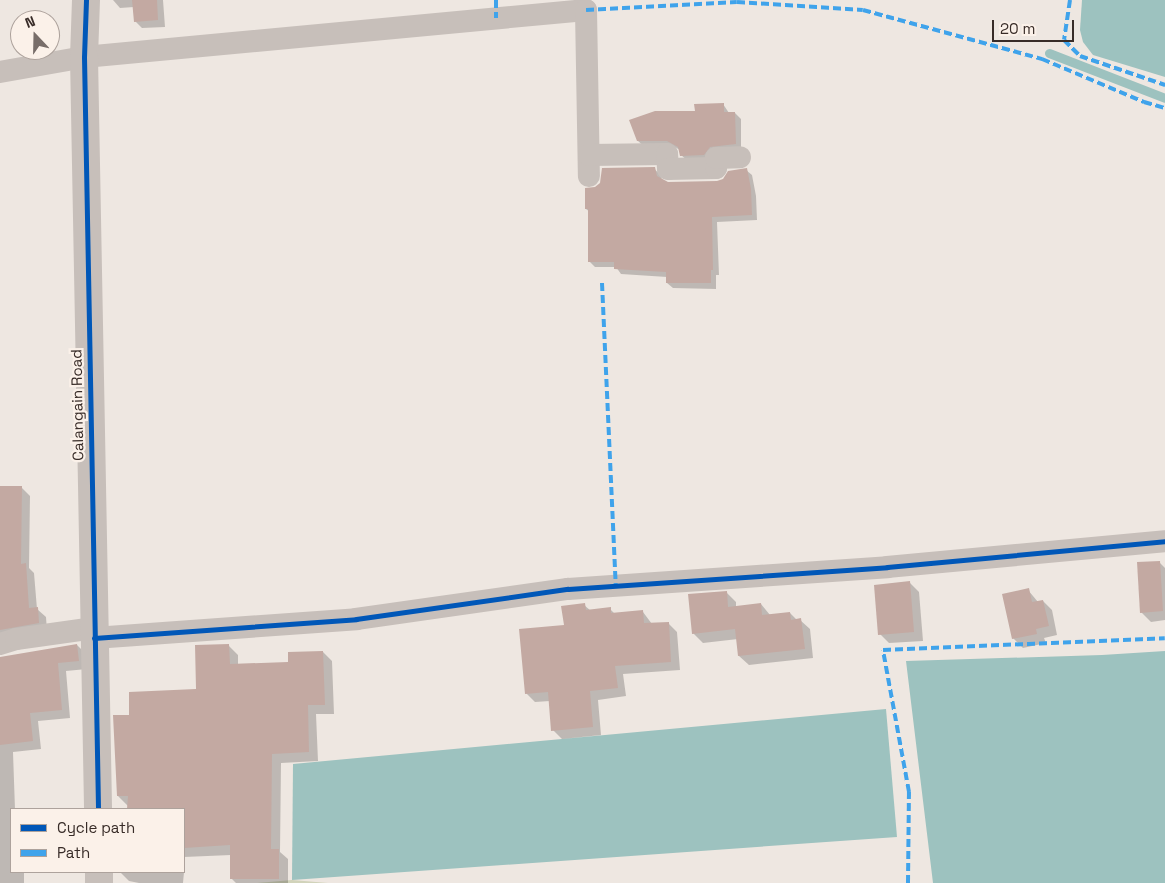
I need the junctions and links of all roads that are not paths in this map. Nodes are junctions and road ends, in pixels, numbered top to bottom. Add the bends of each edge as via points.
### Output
1 (86, 0) edge
2 (84, 58) junction
3 (0, 72) edge
4 (740, 157) dead end
5 (1165, 541) edge
6 (94, 633) junction
7 (0, 644) edge
8 (98, 808) edge

1 - 2 street, Calangain Road
2 - 3 street
2 - 4 street via 586,10 589,166 668,154 668,169 716,168 716,158
2 - 6 street, Calangain Road
5 - 6 street via 887,567 568,589 356,619
6 - 7 street via 16,638
6 - 8 street, Calangain Road

